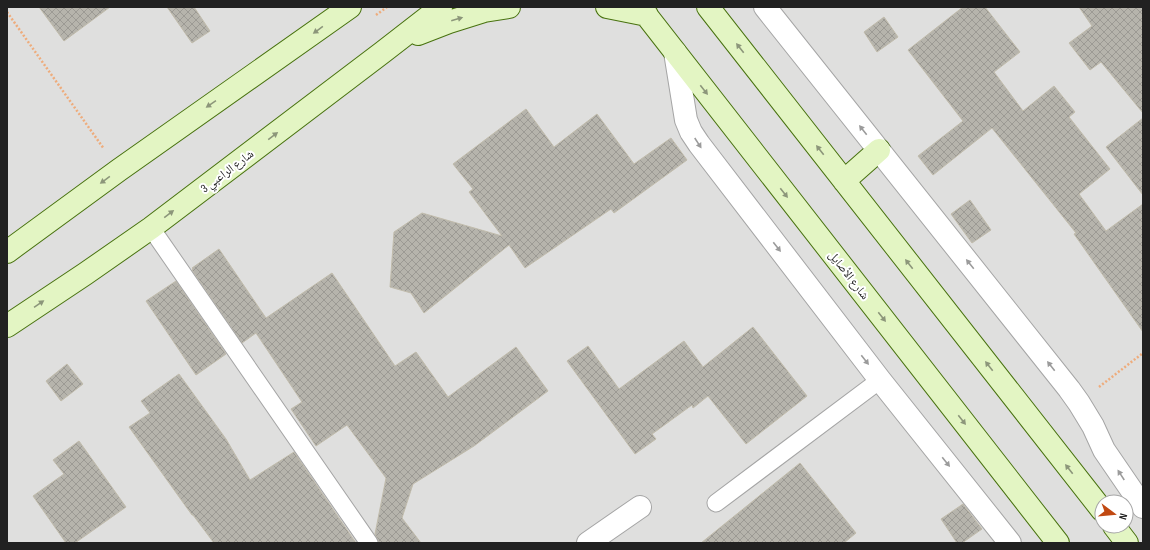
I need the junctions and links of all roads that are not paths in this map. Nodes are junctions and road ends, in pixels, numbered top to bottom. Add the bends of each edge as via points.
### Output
1 (350, 7) edge
2 (441, 7) edge
3 (509, 7) edge
4 (607, 7) edge
5 (708, 7) edge
6 (765, 7) edge
7 (643, 11) edge
8 (384, 52) junction
9 (674, 52) junction
10 (879, 150) junction
11 (844, 181) junction
12 (151, 228) junction
13 (7, 252) edge
14 (7, 326) edge
15 (880, 380) junction
16 (1094, 500) edge
17 (716, 503) dead end
18 (640, 507) dead end
19 (1143, 507) edge
20 (1120, 534) edge
21 (369, 543) edge
22 (588, 543) edge
23 (1010, 543) edge
24 (1058, 543) edge
25 (1127, 543) edge

1 -> 13 street via 118,170
2 - 8 street, شارع الراعبي 3
8 -> 3 street via 415,35 449,22 484,11
4 - 7 street
11 -> 5 street
10 -> 6 street
7 - 9 street, شارع الأصايل
12 -> 8 street, شارع الراعبي 3
9 -> 15 street via 686,120 695,138
9 -> 24 street, شارع الأصايل
10 - 11 street
19 -> 10 street via 1104,450 1079,403
16 -> 11 street
14 -> 12 street, شارع الراعبي 3
12 - 21 lane
15 - 17 lane
15 -> 23 street
18 - 22 street
20 - 25 street

